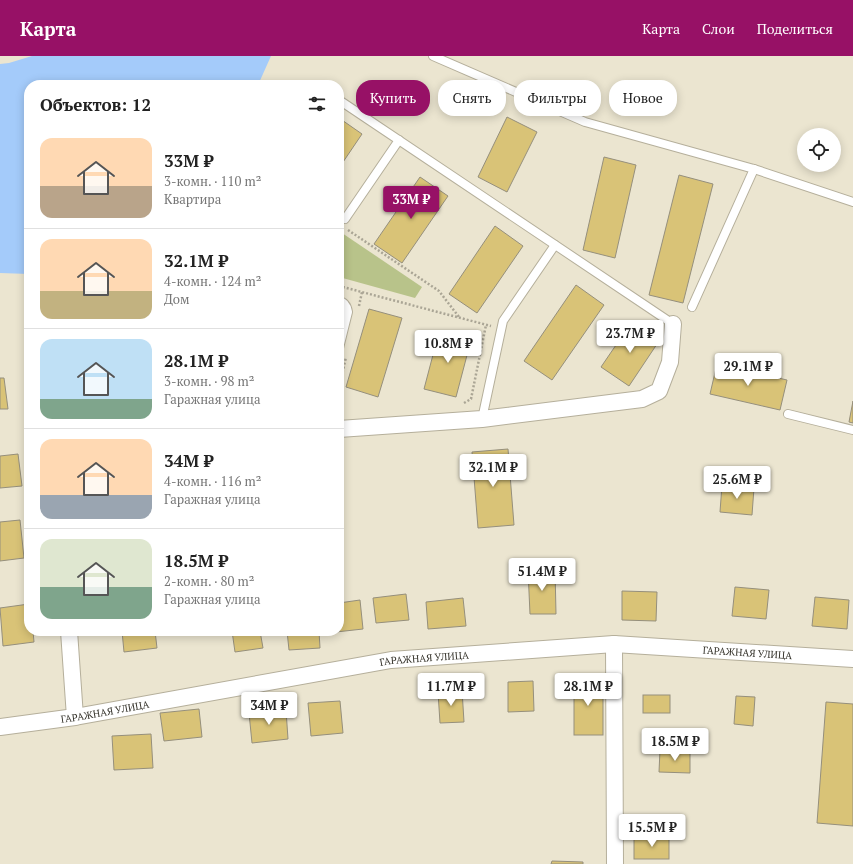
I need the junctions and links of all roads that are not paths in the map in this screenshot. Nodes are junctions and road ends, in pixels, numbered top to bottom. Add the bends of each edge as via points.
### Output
1 (433, 56) edge
2 (344, 103) edge
3 (399, 140) junction
4 (754, 169) junction
5 (853, 202) edge
6 (345, 219) dead end
7 (555, 245) junction
8 (344, 302) edge
9 (692, 307) dead end
10 (673, 324) joint
11 (344, 328) edge
12 (788, 414) dead end
13 (482, 419) junction
14 (344, 429) edge
15 (853, 430) edge
16 (69, 636) edge
17 (614, 644) junction
18 (853, 659) edge
19 (75, 717) junction
20 (0, 727) edge
21 (615, 864) edge

1 - 4 lane via 585,122
2 - 3 lane
3 - 6 lane
3 - 7 lane
4 - 5 lane
4 - 9 lane
7 - 10 lane
7 - 13 lane via 503,321
8 - 11 lane via 348,312
10 - 13 street via 670,362 659,391 642,399
12 - 15 lane
13 - 14 street
16 - 19 street
17 - 18 street, ГАРАЖНАЯ УЛИЦА
17 - 19 street, ГАРАЖНАЯ УЛИЦА via 391,660
17 - 21 street
19 - 20 street, ГАРАЖНАЯ УЛИЦА

